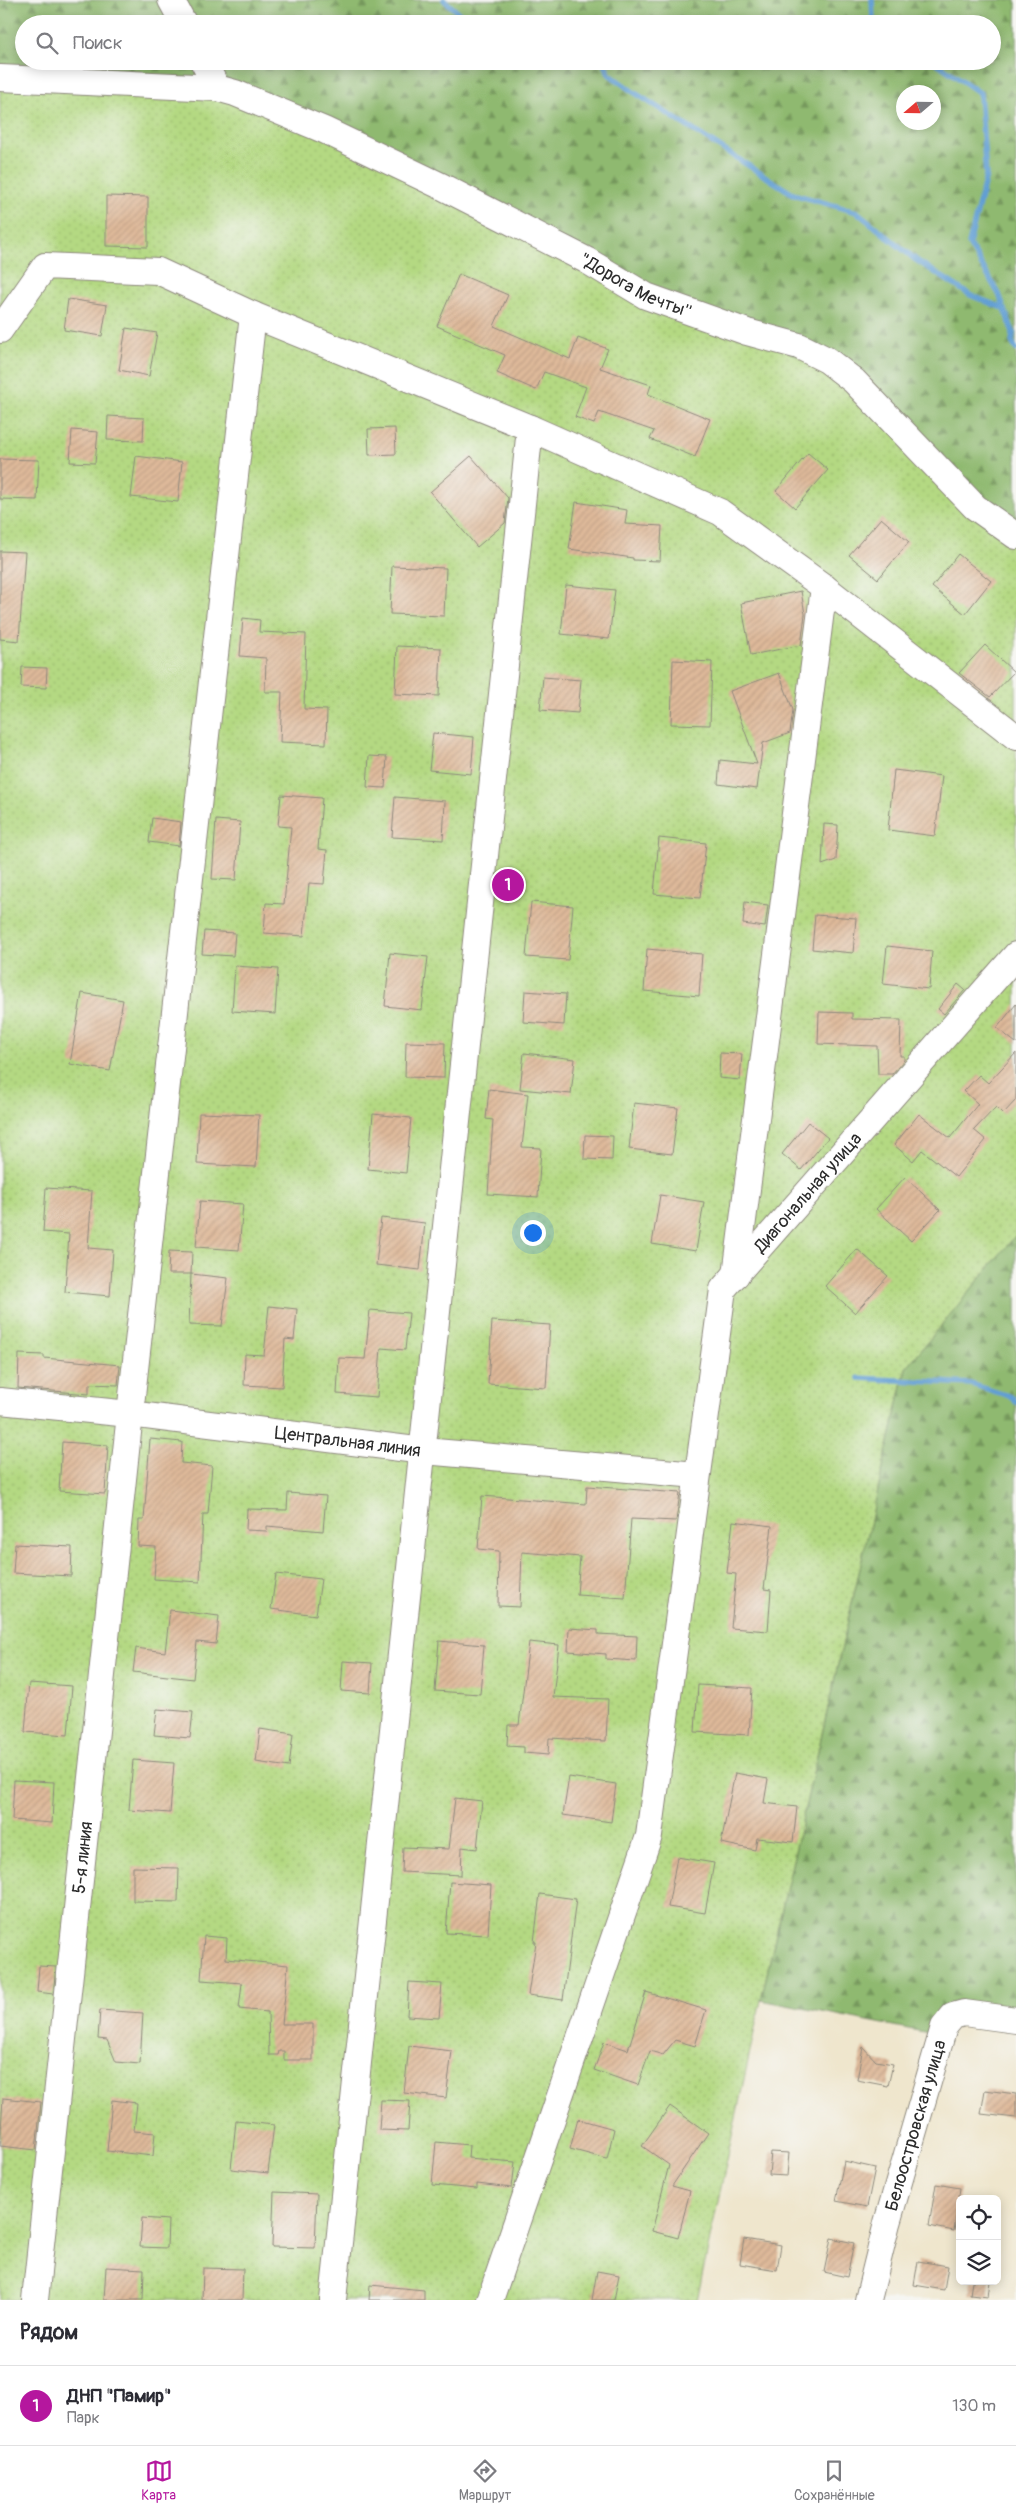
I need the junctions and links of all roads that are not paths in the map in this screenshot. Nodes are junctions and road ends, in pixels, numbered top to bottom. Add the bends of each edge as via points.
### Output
1 (171, 0) edge
2 (179, 15) edge
3 (208, 70) edge
4 (0, 78) edge
5 (217, 88) junction
6 (253, 315) junction
7 (0, 330) edge
8 (530, 428) junction
9 (1016, 536) edge
10 (824, 588) junction
11 (1016, 737) edge
12 (1016, 955) edge
13 (736, 1276) junction
14 (0, 1401) edge
15 (130, 1414) junction
16 (424, 1451) junction
17 (697, 1475) junction
18 (1016, 2020) edge
19 (35, 2300) edge
20 (332, 2300) edge
21 (490, 2300) edge
22 (868, 2300) edge

1 - 2 street
3 - 5 street
4 - 5 street, "Дорога Мечты''
5 - 9 street, "Дорога Мечты'' via 324,130 443,187 586,260 646,296 747,332 799,346 828,360 854,381 975,507
6 - 7 street via 158,271 45,266
6 - 8 street
6 - 15 street, 5-я линия
8 - 10 street via 720,512
8 - 16 street
10 - 11 street
10 - 13 street
12 - 13 street, Диагональная улица
13 - 17 street, Диагональная улица via 723,1289
14 - 15 street, Центральная линия
15 - 16 street, Центральная линия
15 - 19 street, 5-я линия
16 - 17 street, Центральная линия
16 - 20 street
17 - 21 street, Диагональная улица via 649,1836
18 - 22 street, Белоостровская улица via 964,2013 953,2016 944,2026

